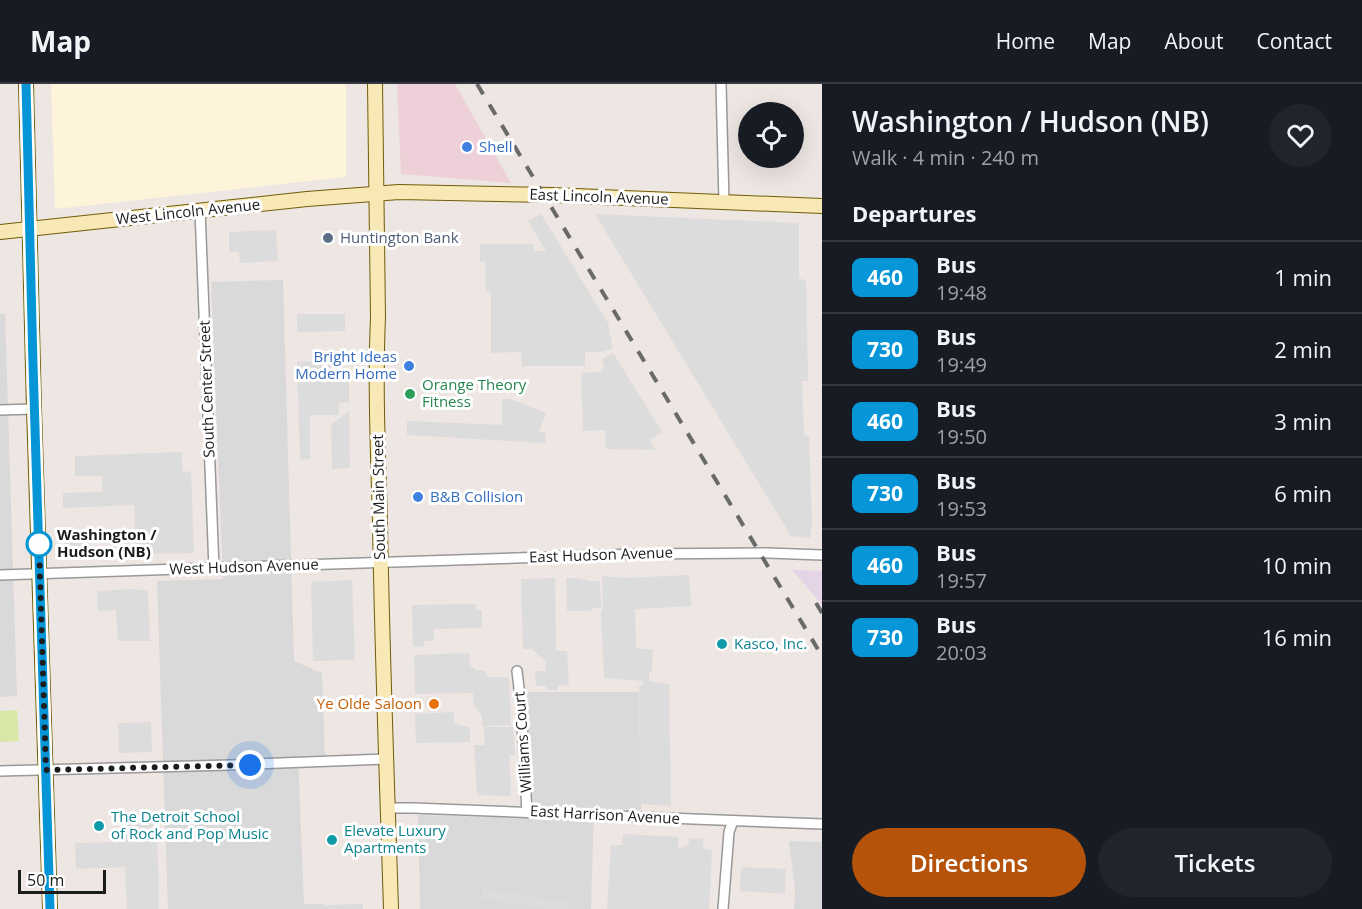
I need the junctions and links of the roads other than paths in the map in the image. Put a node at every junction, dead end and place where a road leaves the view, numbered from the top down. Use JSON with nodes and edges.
{"nodes":[{"id":1,"x":26,"y":84,"type":"edge"},
{"id":2,"x":375,"y":84,"type":"edge"},
{"id":3,"x":721,"y":84,"type":"edge"},
{"id":4,"x":376,"y":193,"type":"junction"},
{"id":5,"x":724,"y":202,"type":"junction"},
{"id":6,"x":822,"y":206,"type":"edge"},
{"id":7,"x":200,"y":210,"type":"junction"},
{"id":8,"x":30,"y":229,"type":"junction"},
{"id":9,"x":0,"y":232,"type":"edge"},
{"id":10,"x":34,"y":409,"type":"junction"},
{"id":11,"x":0,"y":410,"type":"edge"},
{"id":12,"x":822,"y":555,"type":"edge"},
{"id":13,"x":380,"y":562,"type":"junction"},
{"id":14,"x":214,"y":569,"type":"junction"},
{"id":15,"x":40,"y":574,"type":"junction"},
{"id":16,"x":0,"y":575,"type":"edge"},
{"id":17,"x":517,"y":671,"type":"dead end"},
{"id":18,"x":386,"y":759,"type":"junction"},
{"id":19,"x":46,"y":770,"type":"junction"},
{"id":20,"x":0,"y":771,"type":"edge"},
{"id":21,"x":388,"y":808,"type":"junction"},
{"id":22,"x":527,"y":812,"type":"junction"},
{"id":23,"x":733,"y":821,"type":"junction"},
{"id":24,"x":822,"y":824,"type":"edge"},
{"id":25,"x":50,"y":909,"type":"edge"},
{"id":26,"x":391,"y":909,"type":"edge"},
{"id":27,"x":723,"y":909,"type":"edge"}],
"edges":[{"from":1,"to":8,"type":"main road"},
{"from":2,"to":4,"type":"main road","name":"South Main Street"},
{"from":3,"to":5,"type":"street"},
{"from":4,"to":5,"type":"main road","name":"East Lincoln Avenue"},
{"from":4,"to":7,"type":"main road","name":"West Lincoln Avenue"},
{"from":4,"to":13,"type":"main road","name":"South Main Street"},
{"from":5,"to":6,"type":"main road","name":"East Lincoln Avenue"},
{"from":7,"to":8,"type":"main road","name":"West Lincoln Avenue"},
{"from":7,"to":14,"type":"street","name":"South Center Street"},
{"from":8,"to":9,"type":"main road","name":"West Lincoln Avenue"},
{"from":8,"to":10,"type":"main road"},
{"from":10,"to":11,"type":"street"},
{"from":10,"to":15,"type":"main road"},
{"from":12,"to":13,"type":"street","name":"East Hudson Avenue"},
{"from":13,"to":14,"type":"street","name":"West Hudson Avenue"},
{"from":13,"to":18,"type":"main road","name":"South Main Street"},
{"from":14,"to":15,"type":"street","name":"West Hudson Avenue"},
{"from":15,"to":16,"type":"street","name":"West Hudson Avenue"},
{"from":15,"to":19,"type":"main road"},
{"from":17,"to":22,"type":"street","name":"Williams Court"},
{"from":18,"to":19,"type":"street"},
{"from":18,"to":21,"type":"main road","name":"South Main Street"},
{"from":19,"to":20,"type":"street"},
{"from":19,"to":25,"type":"main road"},
{"from":21,"to":22,"type":"street","name":"East Harrison Avenue"},
{"from":21,"to":26,"type":"main road","name":"South Main Street"},
{"from":22,"to":23,"type":"street","name":"East Harrison Avenue"},
{"from":23,"to":24,"type":"street","name":"East Harrison Avenue"},
{"from":23,"to":27,"type":"street"}]}
